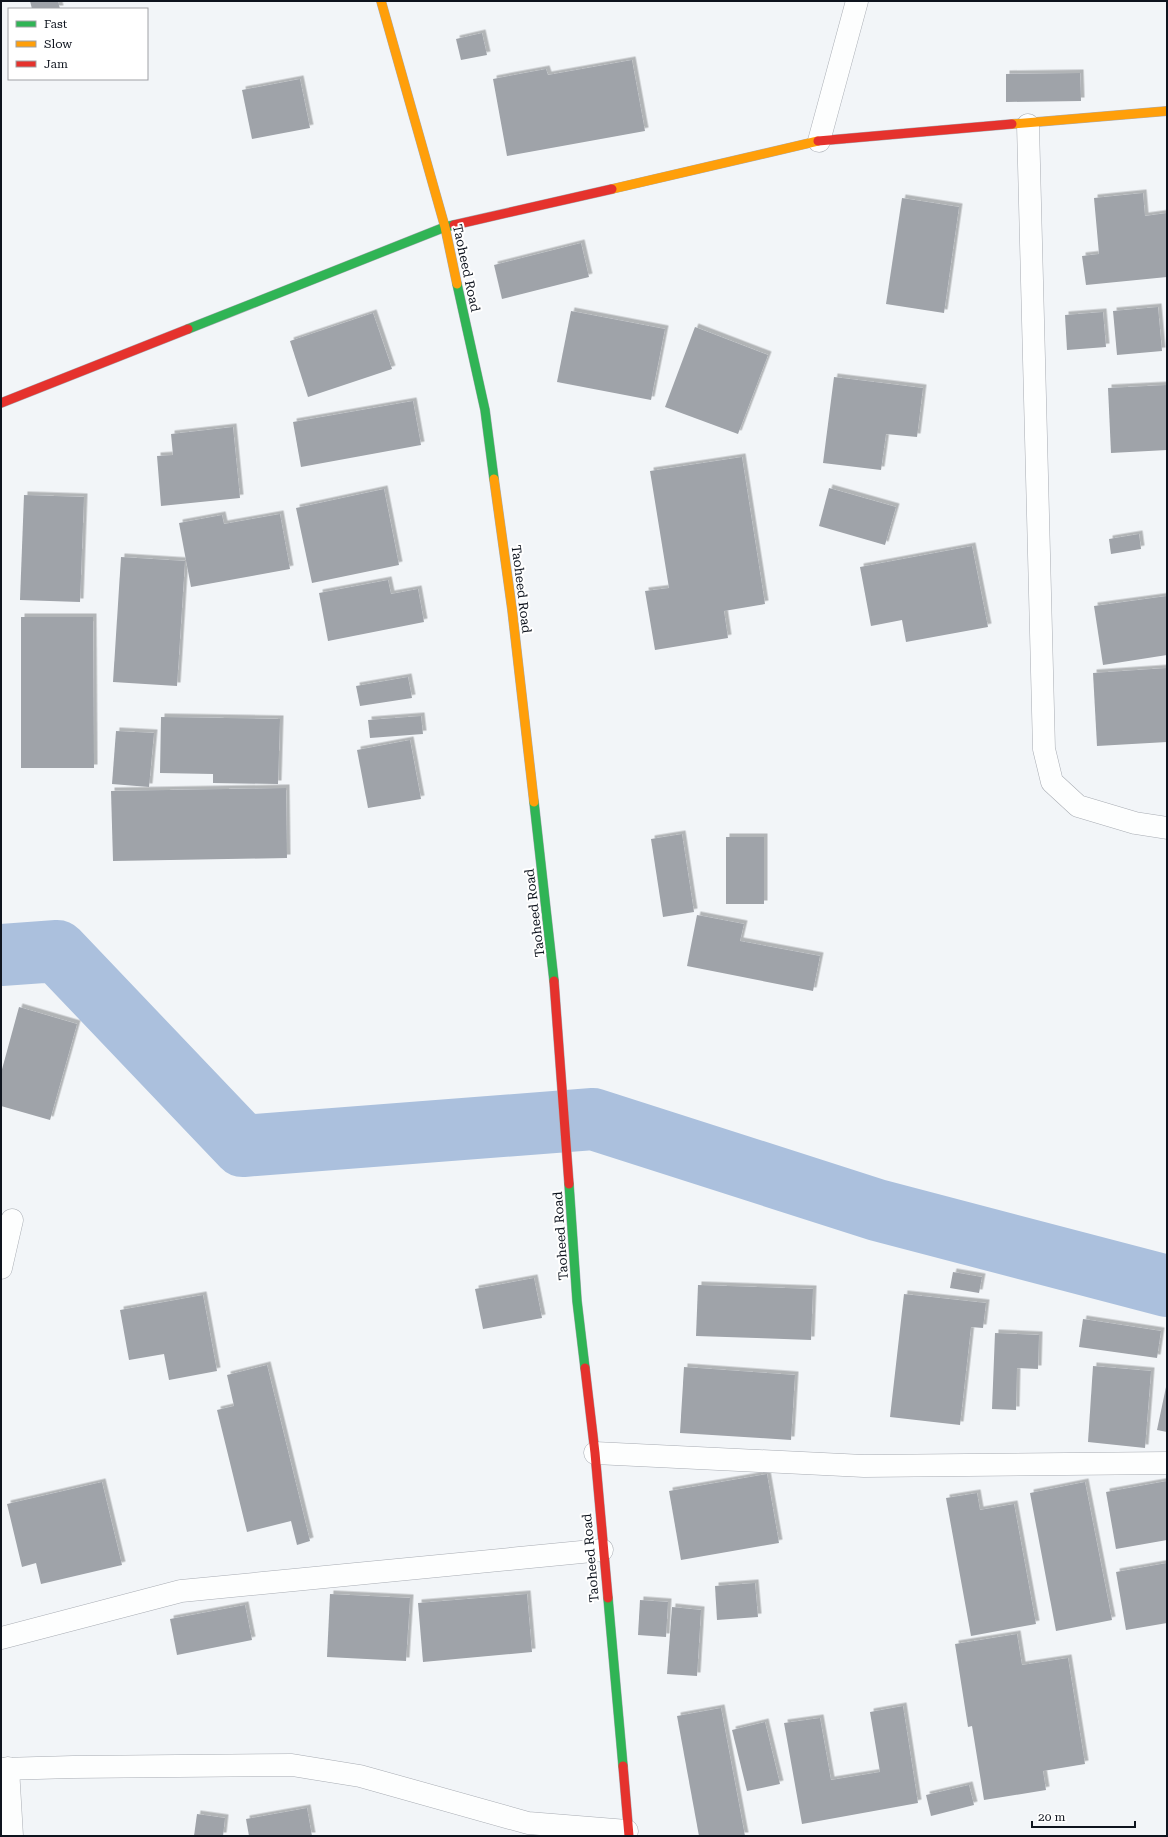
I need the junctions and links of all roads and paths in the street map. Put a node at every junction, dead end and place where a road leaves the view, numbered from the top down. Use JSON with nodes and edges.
{"nodes":[{"id":1,"x":381,"y":1,"type":"edge"},
{"id":2,"x":857,"y":1,"type":"edge"},
{"id":3,"x":1167,"y":112,"type":"edge"},
{"id":4,"x":1028,"y":124,"type":"junction"},
{"id":5,"x":819,"y":141,"type":"junction"},
{"id":6,"x":445,"y":226,"type":"junction"},
{"id":7,"x":1,"y":403,"type":"edge"},
{"id":8,"x":1167,"y":828,"type":"edge"},
{"id":9,"x":12,"y":1220,"type":"dead end"},
{"id":10,"x":1,"y":1268,"type":"edge"},
{"id":11,"x":595,"y":1453,"type":"junction"},
{"id":12,"x":1167,"y":1463,"type":"edge"},
{"id":13,"x":602,"y":1550,"type":"junction"},
{"id":14,"x":1,"y":1638,"type":"edge"},
{"id":15,"x":4,"y":1769,"type":"edge"},
{"id":16,"x":628,"y":1833,"type":"edge"},
{"id":17,"x":12,"y":1836,"type":"edge"}],
"edges":[{"from":1,"to":6,"type":"main road","name":"Taoheed Road"},
{"from":2,"to":5,"type":"street"},
{"from":3,"to":4,"type":"main road"},
{"from":4,"to":5,"type":"main road"},
{"from":4,"to":8,"type":"street"},
{"from":5,"to":6,"type":"main road"},
{"from":6,"to":7,"type":"main road"},
{"from":6,"to":11,"type":"main road","name":"Taoheed Road"},
{"from":9,"to":10,"type":"street"},
{"from":11,"to":12,"type":"street"},
{"from":11,"to":13,"type":"main road","name":"Taoheed Road"},
{"from":13,"to":14,"type":"street"},
{"from":13,"to":16,"type":"main road","name":"Taoheed Road"},
{"from":15,"to":16,"type":"street"},
{"from":15,"to":17,"type":"street"}]}
